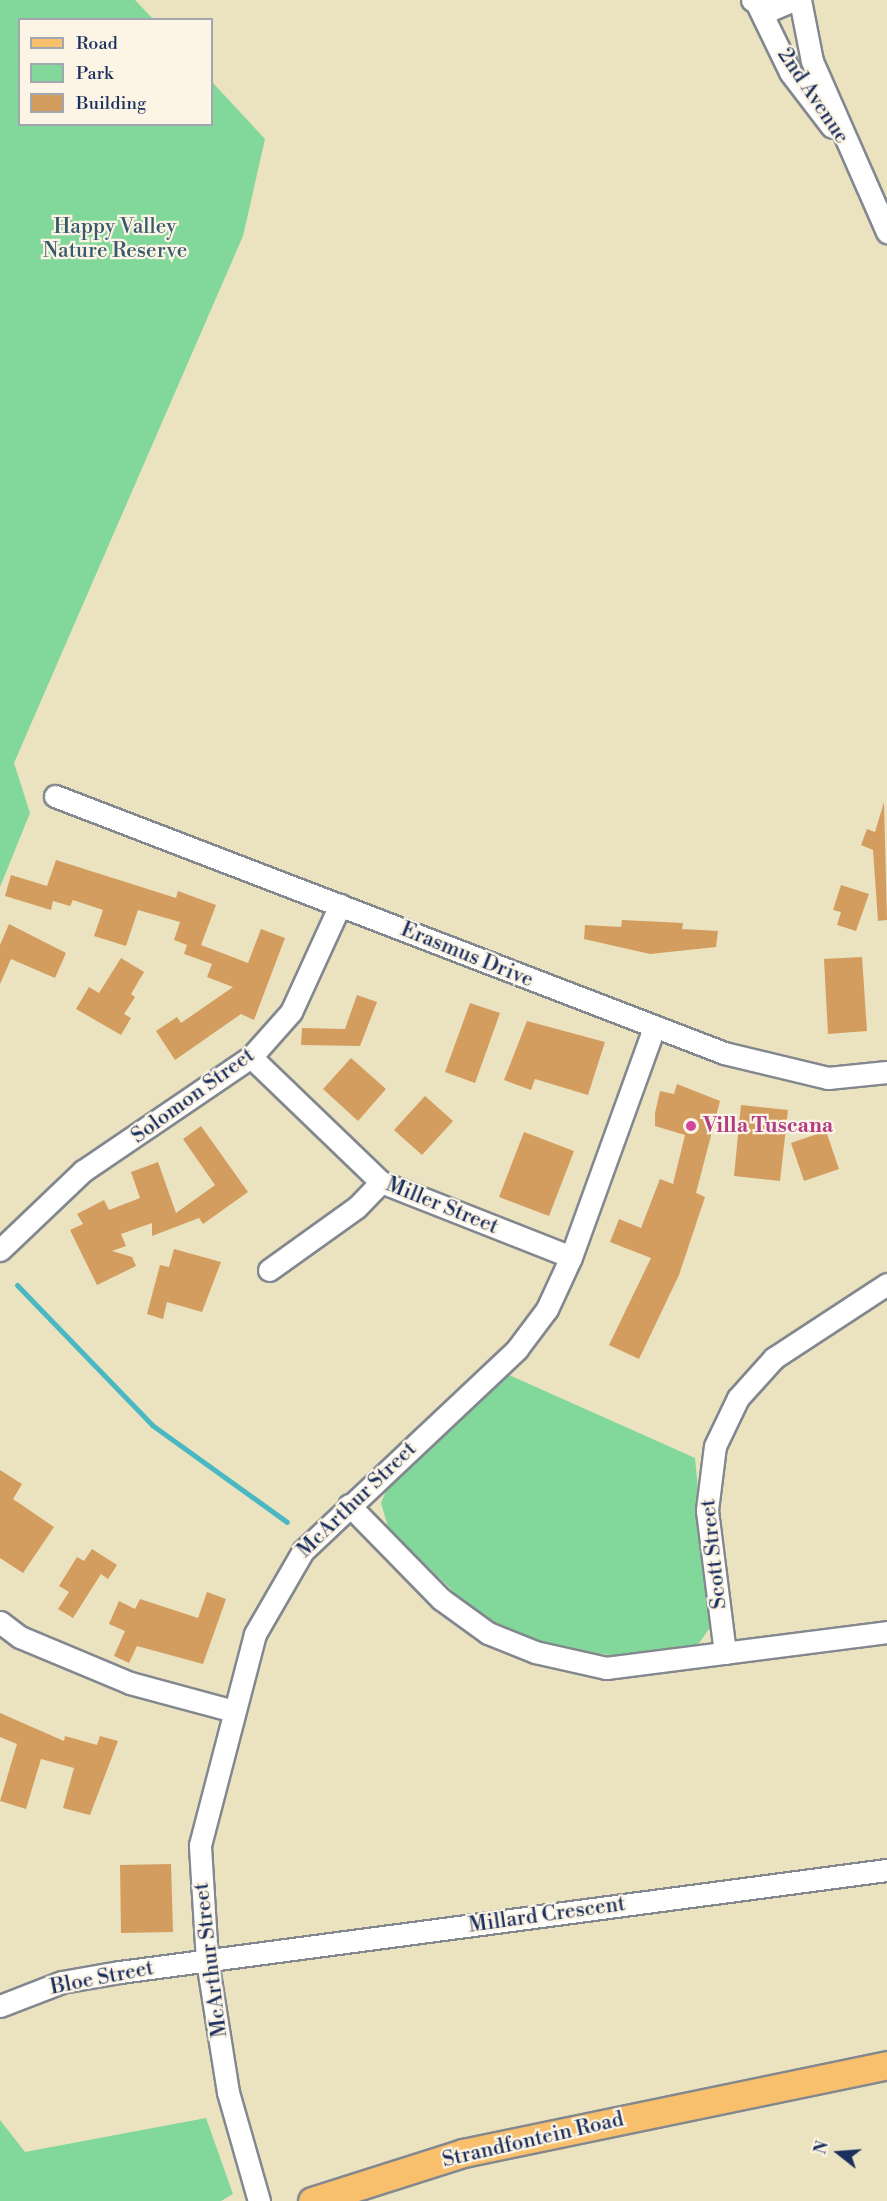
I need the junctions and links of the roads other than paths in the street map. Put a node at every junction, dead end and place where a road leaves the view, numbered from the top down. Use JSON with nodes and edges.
{"nodes":[{"id":1,"x":794,"y":0,"type":"edge"},
{"id":2,"x":800,"y":0,"type":"edge"},
{"id":3,"x":755,"y":3,"type":"edge"},
{"id":4,"x":852,"y":154,"type":"junction"},
{"id":5,"x":887,"y":232,"type":"edge"},
{"id":6,"x":55,"y":796,"type":"dead end"},
{"id":7,"x":340,"y":904,"type":"junction"},
{"id":8,"x":654,"y":1028,"type":"junction"},
{"id":9,"x":251,"y":1057,"type":"junction"},
{"id":10,"x":887,"y":1072,"type":"edge"},
{"id":11,"x":381,"y":1182,"type":"junction"},
{"id":12,"x":0,"y":1250,"type":"edge"},
{"id":13,"x":571,"y":1257,"type":"junction"},
{"id":14,"x":269,"y":1270,"type":"dead end"},
{"id":15,"x":887,"y":1284,"type":"edge"},
{"id":16,"x":349,"y":1505,"type":"junction"},
{"id":17,"x":0,"y":1622,"type":"edge"},
{"id":18,"x":887,"y":1632,"type":"edge"},
{"id":19,"x":725,"y":1653,"type":"junction"},
{"id":20,"x":234,"y":1711,"type":"junction"},
{"id":21,"x":887,"y":1870,"type":"edge"},
{"id":22,"x":207,"y":1961,"type":"junction"},
{"id":23,"x":0,"y":2006,"type":"edge"},
{"id":24,"x":887,"y":2065,"type":"edge"},
{"id":25,"x":887,"y":2081,"type":"edge"},
{"id":26,"x":758,"y":2091,"type":"junction"},
{"id":27,"x":259,"y":2201,"type":"edge"},
{"id":28,"x":312,"y":2201,"type":"edge"}],
"edges":[{"from":1,"to":3,"type":"street","name":"2nd Avenue"},
{"from":2,"to":4,"type":"street","name":"2nd Avenue"},
{"from":3,"to":4,"type":"street","name":"2nd Avenue"},
{"from":4,"to":5,"type":"street","name":"2nd Avenue"},
{"from":6,"to":7,"type":"street","name":"Erasmus Drive"},
{"from":7,"to":8,"type":"street","name":"Erasmus Drive"},
{"from":7,"to":9,"type":"street","name":"Solomon Street"},
{"from":8,"to":10,"type":"street","name":"Erasmus Drive"},
{"from":8,"to":13,"type":"street","name":"McArthur Street"},
{"from":9,"to":11,"type":"street","name":"Miller Street"},
{"from":9,"to":12,"type":"street","name":"Solomon Street"},
{"from":11,"to":13,"type":"street","name":"Miller Street"},
{"from":11,"to":14,"type":"street"},
{"from":13,"to":16,"type":"street","name":"McArthur Street"},
{"from":15,"to":19,"type":"street","name":"Scott Street"},
{"from":16,"to":19,"type":"street"},
{"from":16,"to":20,"type":"street","name":"McArthur Street"},
{"from":17,"to":20,"type":"street"},
{"from":18,"to":19,"type":"street"},
{"from":20,"to":22,"type":"street","name":"McArthur Street"},
{"from":21,"to":22,"type":"street","name":"Millard Crescent"},
{"from":22,"to":23,"type":"street","name":"Bloe Street"},
{"from":22,"to":27,"type":"street","name":"McArthur Street"},
{"from":24,"to":26,"type":"main road","name":"Strandfontein Road"},
{"from":25,"to":26,"type":"main road","name":"Strandfontein Road"},
{"from":26,"to":28,"type":"main road","name":"Strandfontein Road"}]}
